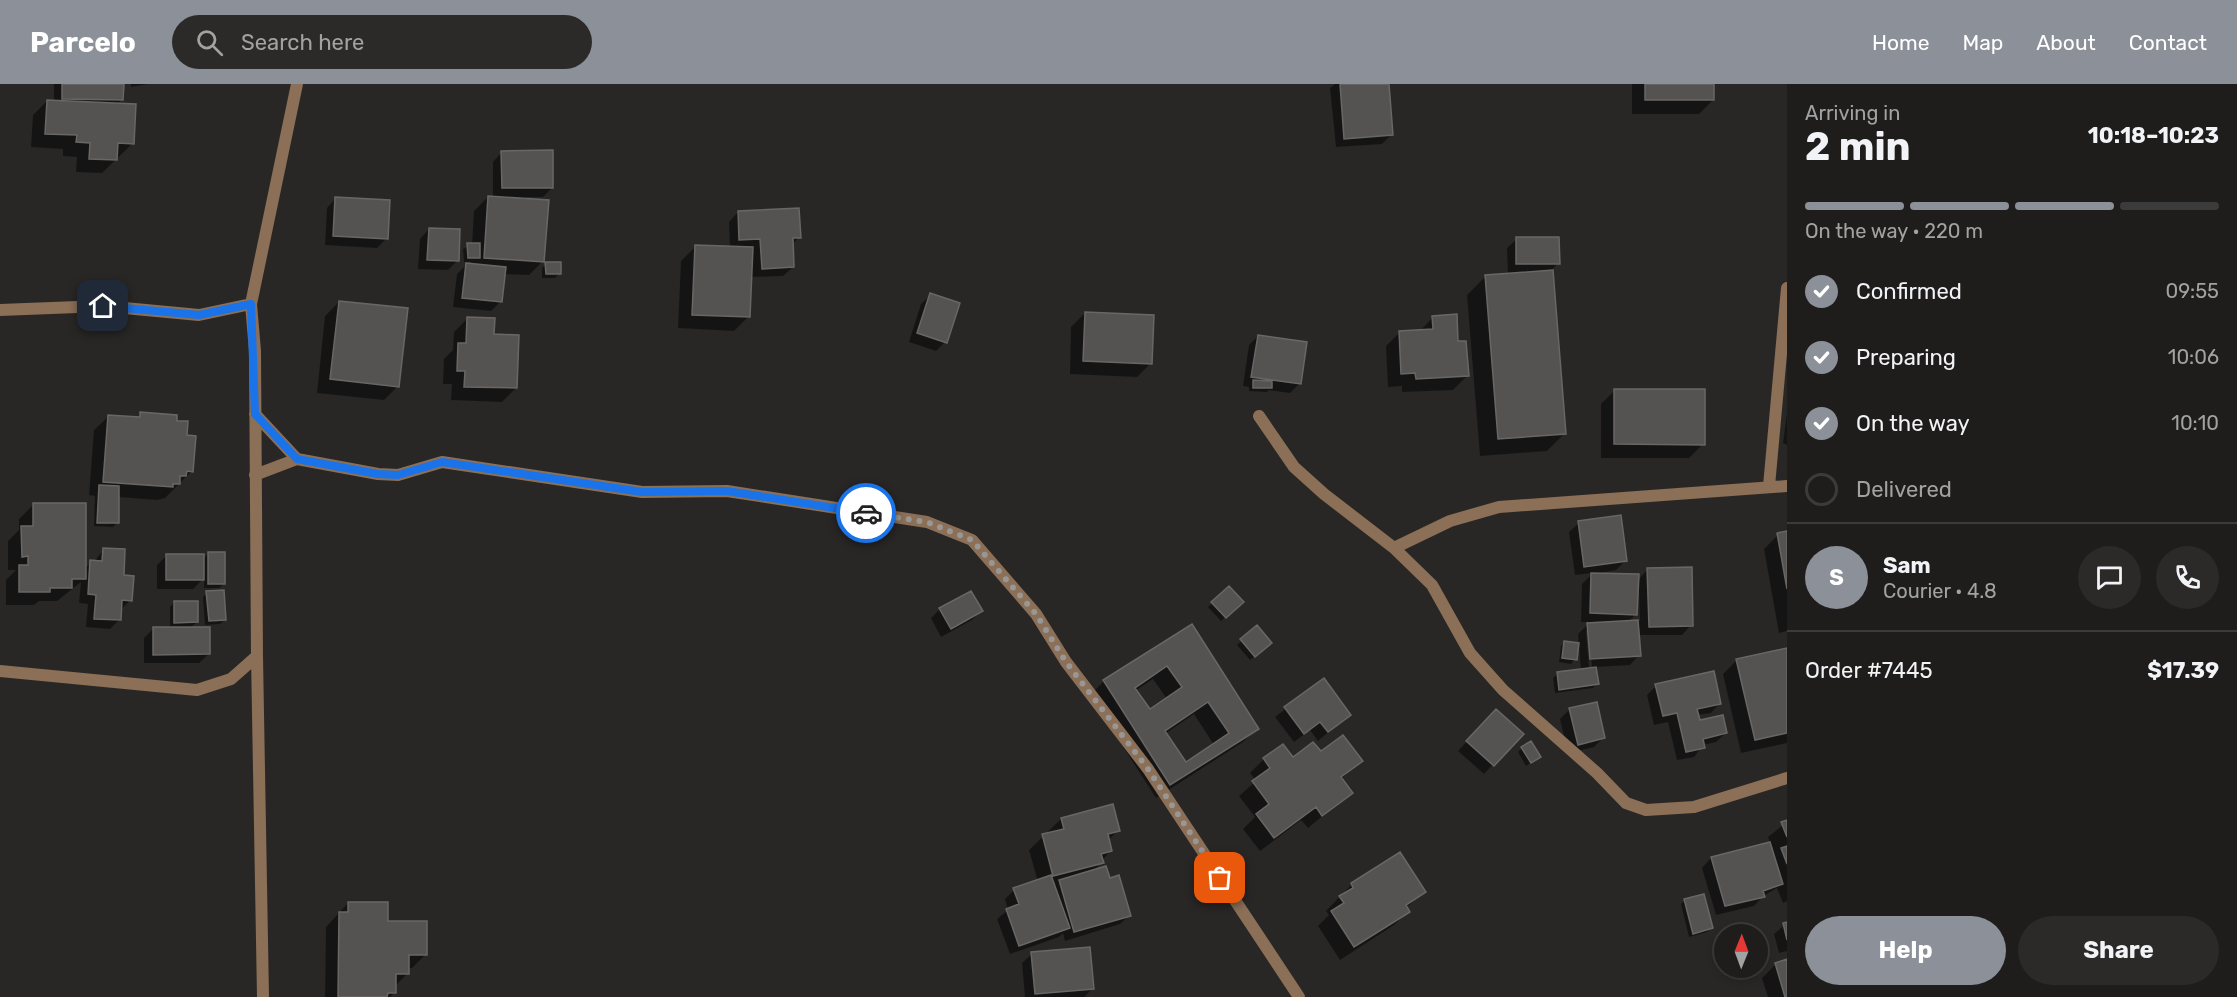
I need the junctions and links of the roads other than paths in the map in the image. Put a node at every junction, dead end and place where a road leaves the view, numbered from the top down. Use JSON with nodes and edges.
{"nodes":[{"id":1,"x":297,"y":84,"type":"edge"},
{"id":2,"x":1787,"y":288,"type":"edge"},
{"id":3,"x":251,"y":304,"type":"junction"},
{"id":4,"x":0,"y":310,"type":"edge"},
{"id":5,"x":255,"y":414,"type":"junction"},
{"id":6,"x":1259,"y":416,"type":"dead end"},
{"id":7,"x":297,"y":459,"type":"junction"},
{"id":8,"x":255,"y":475,"type":"junction"},
{"id":9,"x":1769,"y":486,"type":"junction"},
{"id":10,"x":1787,"y":486,"type":"edge"},
{"id":11,"x":1394,"y":548,"type":"junction"},
{"id":12,"x":256,"y":656,"type":"junction"},
{"id":13,"x":0,"y":671,"type":"edge"},
{"id":14,"x":1787,"y":778,"type":"edge"},
{"id":15,"x":263,"y":997,"type":"edge"},
{"id":16,"x":1299,"y":997,"type":"edge"}],
"edges":[{"from":1,"to":3,"type":"street"},
{"from":2,"to":9,"type":"street"},
{"from":3,"to":4,"type":"street"},
{"from":3,"to":5,"type":"street"},
{"from":5,"to":7,"type":"street"},
{"from":5,"to":8,"type":"street"},
{"from":6,"to":11,"type":"street"},
{"from":7,"to":8,"type":"street"},
{"from":7,"to":16,"type":"street"},
{"from":8,"to":12,"type":"street"},
{"from":9,"to":10,"type":"street"},
{"from":9,"to":11,"type":"street"},
{"from":11,"to":14,"type":"street"},
{"from":12,"to":13,"type":"street"},
{"from":12,"to":15,"type":"street"}]}
